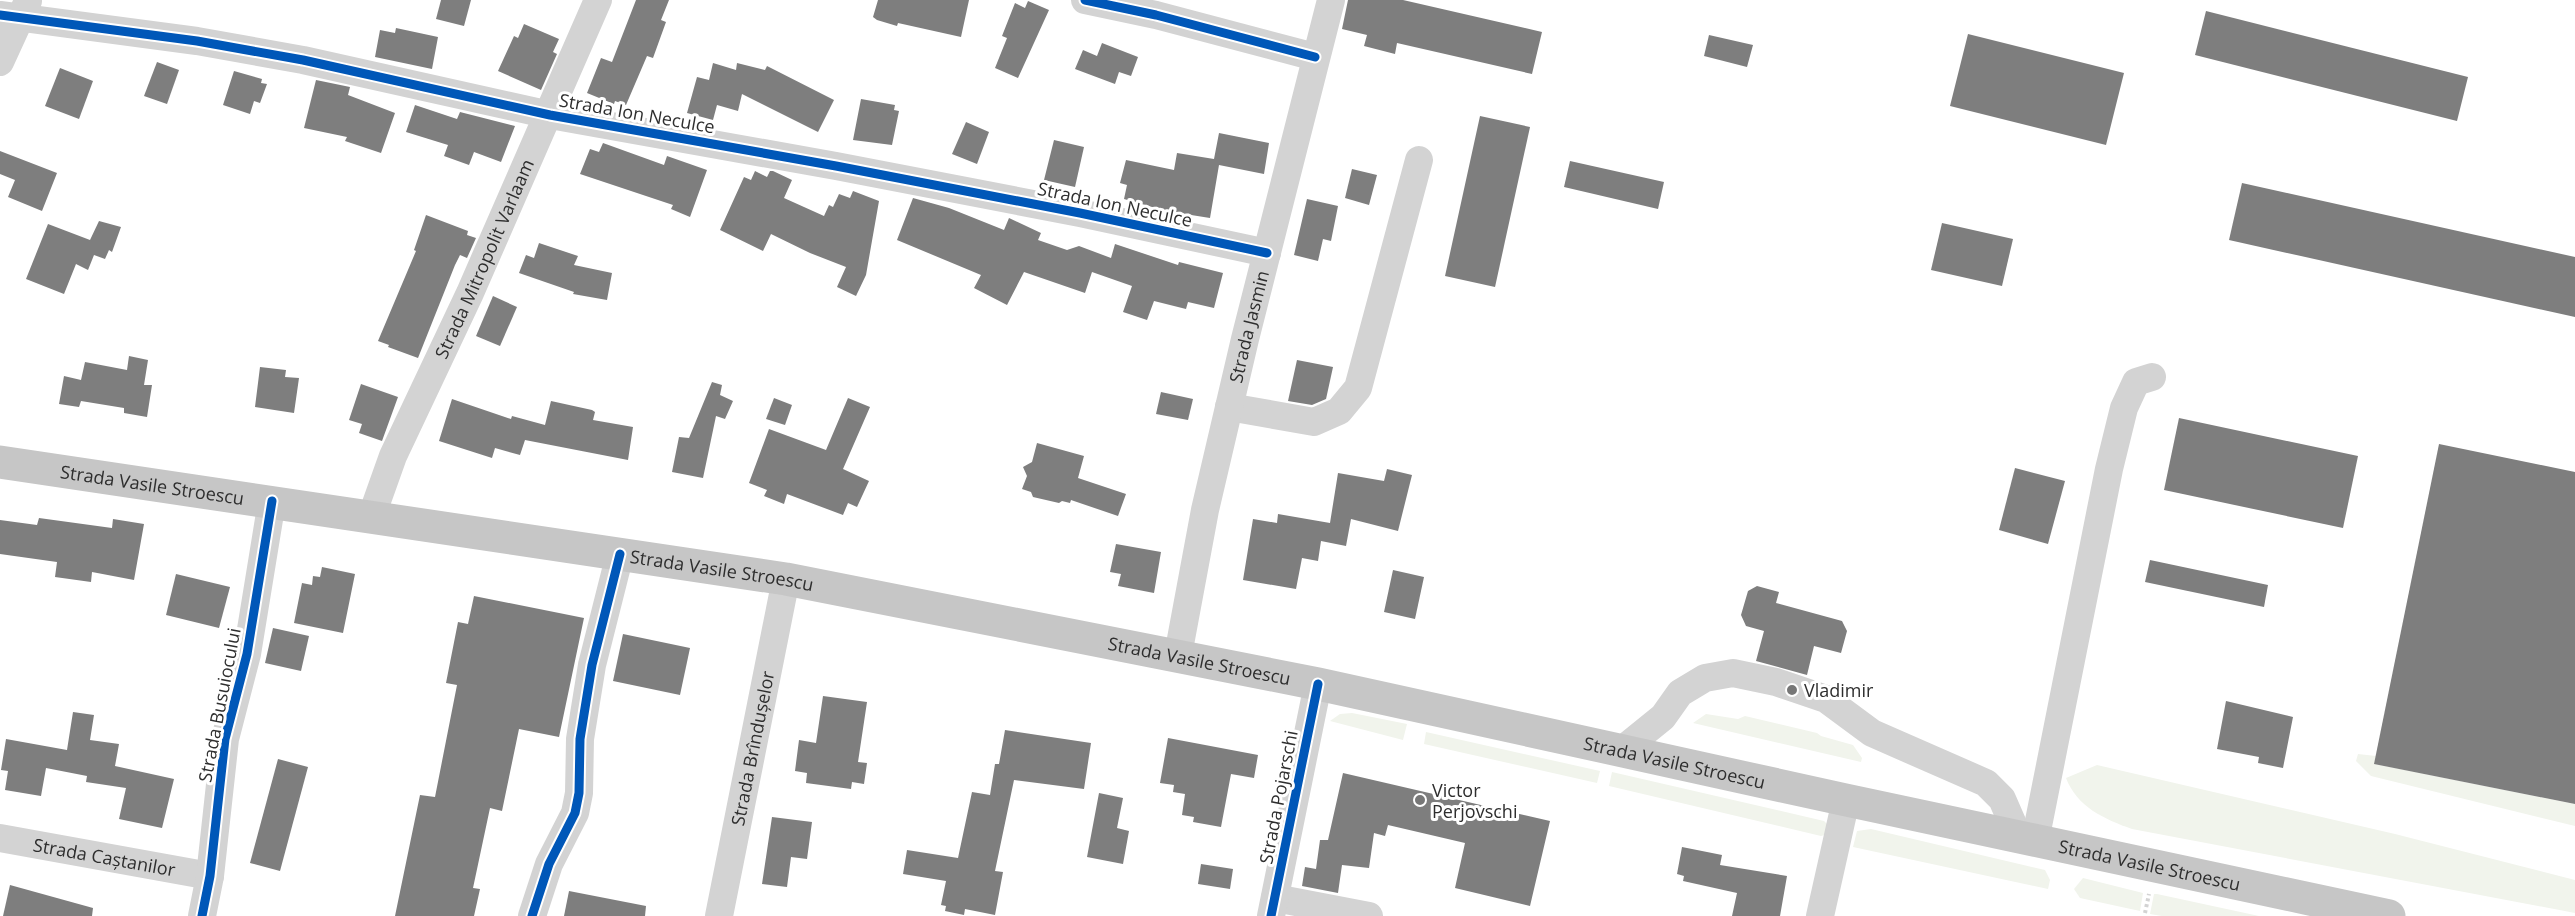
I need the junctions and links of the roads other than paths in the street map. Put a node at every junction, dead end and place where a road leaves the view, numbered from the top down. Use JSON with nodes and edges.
{"nodes":[{"id":1,"x":598,"y":0,"type":"edge"},
{"id":2,"x":1084,"y":0,"type":"edge"},
{"id":3,"x":1331,"y":0,"type":"edge"},
{"id":4,"x":16,"y":10,"type":"edge"},
{"id":5,"x":1315,"y":57,"type":"junction"},
{"id":6,"x":0,"y":62,"type":"edge"},
{"id":7,"x":550,"y":114,"type":"junction"},
{"id":8,"x":1419,"y":160,"type":"dead end"},
{"id":9,"x":1267,"y":253,"type":"junction"},
{"id":10,"x":2152,"y":377,"type":"dead end"},
{"id":11,"x":1229,"y":407,"type":"junction"},
{"id":12,"x":0,"y":462,"type":"edge"},
{"id":13,"x":272,"y":501,"type":"junction"},
{"id":14,"x":372,"y":515,"type":"junction"},
{"id":15,"x":620,"y":554,"type":"junction"},
{"id":16,"x":786,"y":579,"type":"junction"},
{"id":17,"x":1178,"y":655,"type":"junction"},
{"id":18,"x":1318,"y":684,"type":"junction"},
{"id":19,"x":1621,"y":751,"type":"junction"},
{"id":20,"x":1846,"y":800,"type":"junction"},
{"id":21,"x":0,"y":838,"type":"edge"},
{"id":22,"x":2027,"y":839,"type":"junction"},
{"id":23,"x":210,"y":876,"type":"junction"},
{"id":24,"x":1273,"y":907,"type":"edge"},
{"id":25,"x":202,"y":916,"type":"edge"},
{"id":26,"x":531,"y":916,"type":"edge"},
{"id":27,"x":719,"y":916,"type":"edge"},
{"id":28,"x":1369,"y":916,"type":"edge"},
{"id":29,"x":1820,"y":916,"type":"edge"},
{"id":30,"x":2389,"y":916,"type":"edge"}],
"edges":[{"from":1,"to":7,"type":"street","name":"Strada Mitropolit Varlaam"},
{"from":2,"to":5,"type":"street"},
{"from":3,"to":5,"type":"street","name":"Strada Jasmin"},
{"from":4,"to":6,"type":"street"},
{"from":4,"to":7,"type":"street","name":"Strada Ion Neculce"},
{"from":5,"to":9,"type":"street","name":"Strada Jasmin"},
{"from":7,"to":9,"type":"street","name":"Strada Ion Neculce"},
{"from":7,"to":14,"type":"street","name":"Strada Mitropolit Varlaam"},
{"from":8,"to":11,"type":"street"},
{"from":9,"to":11,"type":"street","name":"Strada Jasmin"},
{"from":10,"to":22,"type":"street"},
{"from":11,"to":17,"type":"street","name":"Strada Jasmin"},
{"from":12,"to":13,"type":"main road","name":"Strada Vasile Stroescu"},
{"from":13,"to":14,"type":"main road","name":"Strada Vasile Stroescu"},
{"from":13,"to":23,"type":"street","name":"Strada Busuiocului"},
{"from":14,"to":15,"type":"main road","name":"Strada Vasile Stroescu"},
{"from":15,"to":16,"type":"main road","name":"Strada Vasile Stroescu"},
{"from":15,"to":26,"type":"street"},
{"from":16,"to":17,"type":"main road","name":"Strada Vasile Stroescu"},
{"from":16,"to":27,"type":"street","name":"Strada Brîndușelor"},
{"from":17,"to":18,"type":"main road","name":"Strada Vasile Stroescu"},
{"from":18,"to":19,"type":"main road","name":"Strada Vasile Stroescu"},
{"from":18,"to":24,"type":"street","name":"Strada Pojarschi"},
{"from":19,"to":20,"type":"main road","name":"Strada Vasile Stroescu"},
{"from":19,"to":22,"type":"street"},
{"from":20,"to":22,"type":"main road","name":"Strada Vasile Stroescu"},
{"from":20,"to":29,"type":"street"},
{"from":21,"to":23,"type":"street","name":"Strada Caștanilor"},
{"from":22,"to":30,"type":"main road","name":"Strada Vasile Stroescu"},
{"from":23,"to":25,"type":"street","name":"Strada Busuiocului"},
{"from":24,"to":28,"type":"street"}]}
